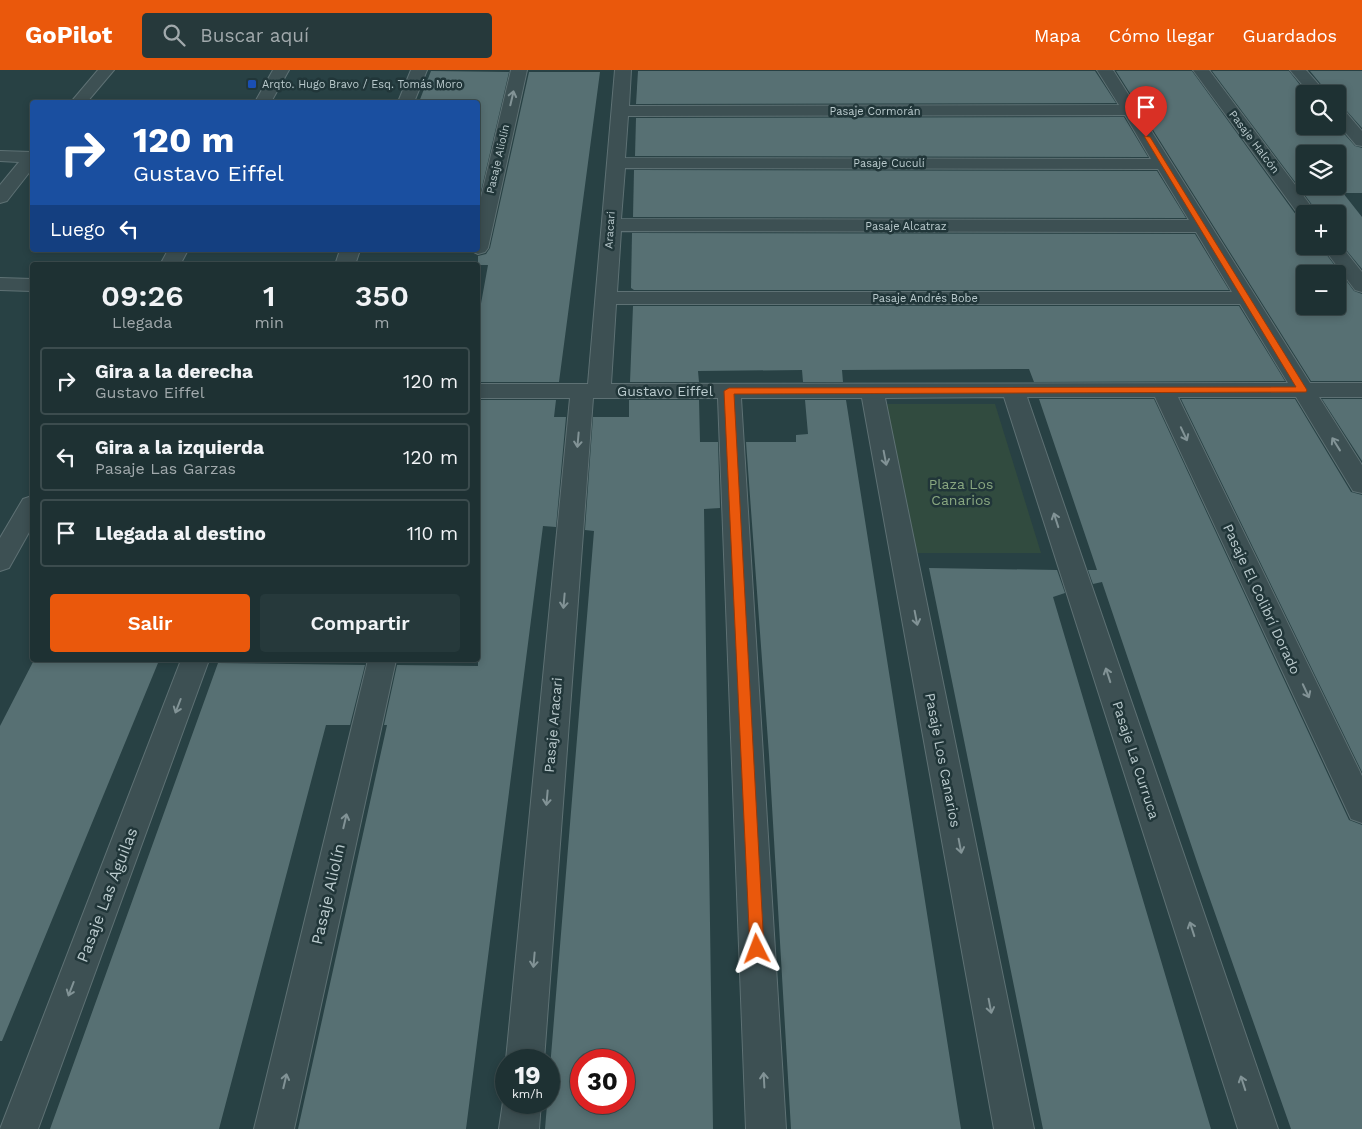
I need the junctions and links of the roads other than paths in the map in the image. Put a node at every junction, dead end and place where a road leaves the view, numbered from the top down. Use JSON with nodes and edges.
{"nodes":[{"id":1,"x":106,"y":70,"type":"edge"},
{"id":2,"x":281,"y":70,"type":"edge"},
{"id":3,"x":419,"y":70,"type":"edge"},
{"id":4,"x":519,"y":70,"type":"edge"},
{"id":5,"x":623,"y":70,"type":"edge"},
{"id":6,"x":1105,"y":70,"type":"edge"},
{"id":7,"x":1201,"y":70,"type":"edge"},
{"id":8,"x":1298,"y":70,"type":"edge"},
{"id":9,"x":1311,"y":85,"type":"edge"},
{"id":10,"x":81,"y":100,"type":"edge"},
{"id":11,"x":264,"y":100,"type":"edge"},
{"id":12,"x":407,"y":100,"type":"edge"},
{"id":13,"x":1129,"y":110,"type":"junction"},
{"id":14,"x":620,"y":111,"type":"junction"},
{"id":15,"x":1346,"y":123,"type":"edge"},
{"id":16,"x":1362,"y":141,"type":"edge"},
{"id":17,"x":0,"y":156,"type":"edge"},
{"id":18,"x":30,"y":157,"type":"edge"},
{"id":19,"x":30,"y":160,"type":"edge"},
{"id":20,"x":616,"y":163,"type":"junction"},
{"id":21,"x":1162,"y":164,"type":"junction"},
{"id":22,"x":0,"y":197,"type":"edge"},
{"id":23,"x":1301,"y":205,"type":"edge"},
{"id":24,"x":611,"y":226,"type":"junction"},
{"id":25,"x":1201,"y":226,"type":"junction"},
{"id":26,"x":480,"y":236,"type":"edge"},
{"id":27,"x":1339,"y":255,"type":"edge"},
{"id":28,"x":0,"y":284,"type":"edge"},
{"id":29,"x":30,"y":285,"type":"edge"},
{"id":30,"x":1362,"y":286,"type":"edge"},
{"id":31,"x":605,"y":298,"type":"junction"},
{"id":32,"x":1245,"y":298,"type":"junction"},
{"id":33,"x":872,"y":390,"type":"junction"},
{"id":34,"x":1013,"y":390,"type":"junction"},
{"id":35,"x":1163,"y":390,"type":"junction"},
{"id":36,"x":1303,"y":390,"type":"junction"},
{"id":37,"x":1362,"y":390,"type":"edge"},
{"id":38,"x":480,"y":391,"type":"edge"},
{"id":39,"x":590,"y":391,"type":"junction"},
{"id":40,"x":729,"y":391,"type":"junction"},
{"id":41,"x":1362,"y":486,"type":"edge"},
{"id":42,"x":30,"y":508,"type":"edge"},
{"id":43,"x":0,"y":561,"type":"edge"},
{"id":44,"x":194,"y":662,"type":"edge"},
{"id":45,"x":382,"y":662,"type":"edge"},
{"id":46,"x":1362,"y":809,"type":"edge"},
{"id":47,"x":526,"y":1049,"type":"edge"},
{"id":48,"x":521,"y":1114,"type":"edge"},
{"id":49,"x":18,"y":1129,"type":"edge"},
{"id":50,"x":274,"y":1129,"type":"edge"},
{"id":51,"x":519,"y":1129,"type":"edge"},
{"id":52,"x":766,"y":1129,"type":"edge"},
{"id":53,"x":1014,"y":1129,"type":"edge"},
{"id":54,"x":1258,"y":1129,"type":"edge"}],
"edges":[{"from":1,"to":10,"type":"street"},
{"from":2,"to":11,"type":"street"},
{"from":3,"to":12,"type":"street"},
{"from":26,"to":4,"type":"street","name":"Pasaje Aliolín","one_way":true},
{"from":5,"to":14,"type":"street","name":"Aracari"},
{"from":6,"to":13,"type":"street"},
{"from":7,"to":23,"type":"street","name":"Pasaje Halcón"},
{"from":8,"to":9,"type":"street"},
{"from":13,"to":14,"type":"street","name":"Pasaje Cormorán"},
{"from":13,"to":21,"type":"street"},
{"from":14,"to":20,"type":"street","name":"Aracari"},
{"from":15,"to":16,"type":"street"},
{"from":17,"to":18,"type":"street"},
{"from":19,"to":22,"type":"street"},
{"from":20,"to":21,"type":"street","name":"Pasaje Cuculí"},
{"from":20,"to":24,"type":"street","name":"Aracari"},
{"from":21,"to":25,"type":"street"},
{"from":24,"to":25,"type":"street","name":"Pasaje Alcatraz"},
{"from":24,"to":31,"type":"street","name":"Aracari"},
{"from":25,"to":32,"type":"street"},
{"from":27,"to":30,"type":"street"},
{"from":28,"to":29,"type":"street"},
{"from":31,"to":32,"type":"street","name":"Pasaje Andrés Bobe"},
{"from":31,"to":39,"type":"street","name":"Aracari"},
{"from":32,"to":36,"type":"street"},
{"from":33,"to":34,"type":"street","name":"Gustavo Eiffel"},
{"from":33,"to":40,"type":"street","name":"Gustavo Eiffel"},
{"from":33,"to":53,"type":"street","name":"Pasaje Los Canarios","one_way":true},
{"from":34,"to":35,"type":"street","name":"Gustavo Eiffel"},
{"from":54,"to":34,"type":"street","name":"Pasaje La Curruca","one_way":true},
{"from":35,"to":36,"type":"street","name":"Gustavo Eiffel"},
{"from":35,"to":46,"type":"street","name":"Pasaje El Colibrí Dorado","one_way":true},
{"from":36,"to":37,"type":"street","name":"Gustavo Eiffel"},
{"from":41,"to":36,"type":"street","one_way":true},
{"from":38,"to":39,"type":"street","name":"Gustavo Eiffel"},
{"from":39,"to":40,"type":"street","name":"Gustavo Eiffel"},
{"from":39,"to":47,"type":"street","name":"Pasaje Aracari","one_way":true},
{"from":52,"to":40,"type":"street","one_way":true},
{"from":42,"to":43,"type":"street"},
{"from":44,"to":49,"type":"street","name":"Pasaje Las Águilas","one_way":true},
{"from":50,"to":45,"type":"street","name":"Pasaje Aliolín","one_way":true},
{"from":48,"to":51,"type":"street"}]}
